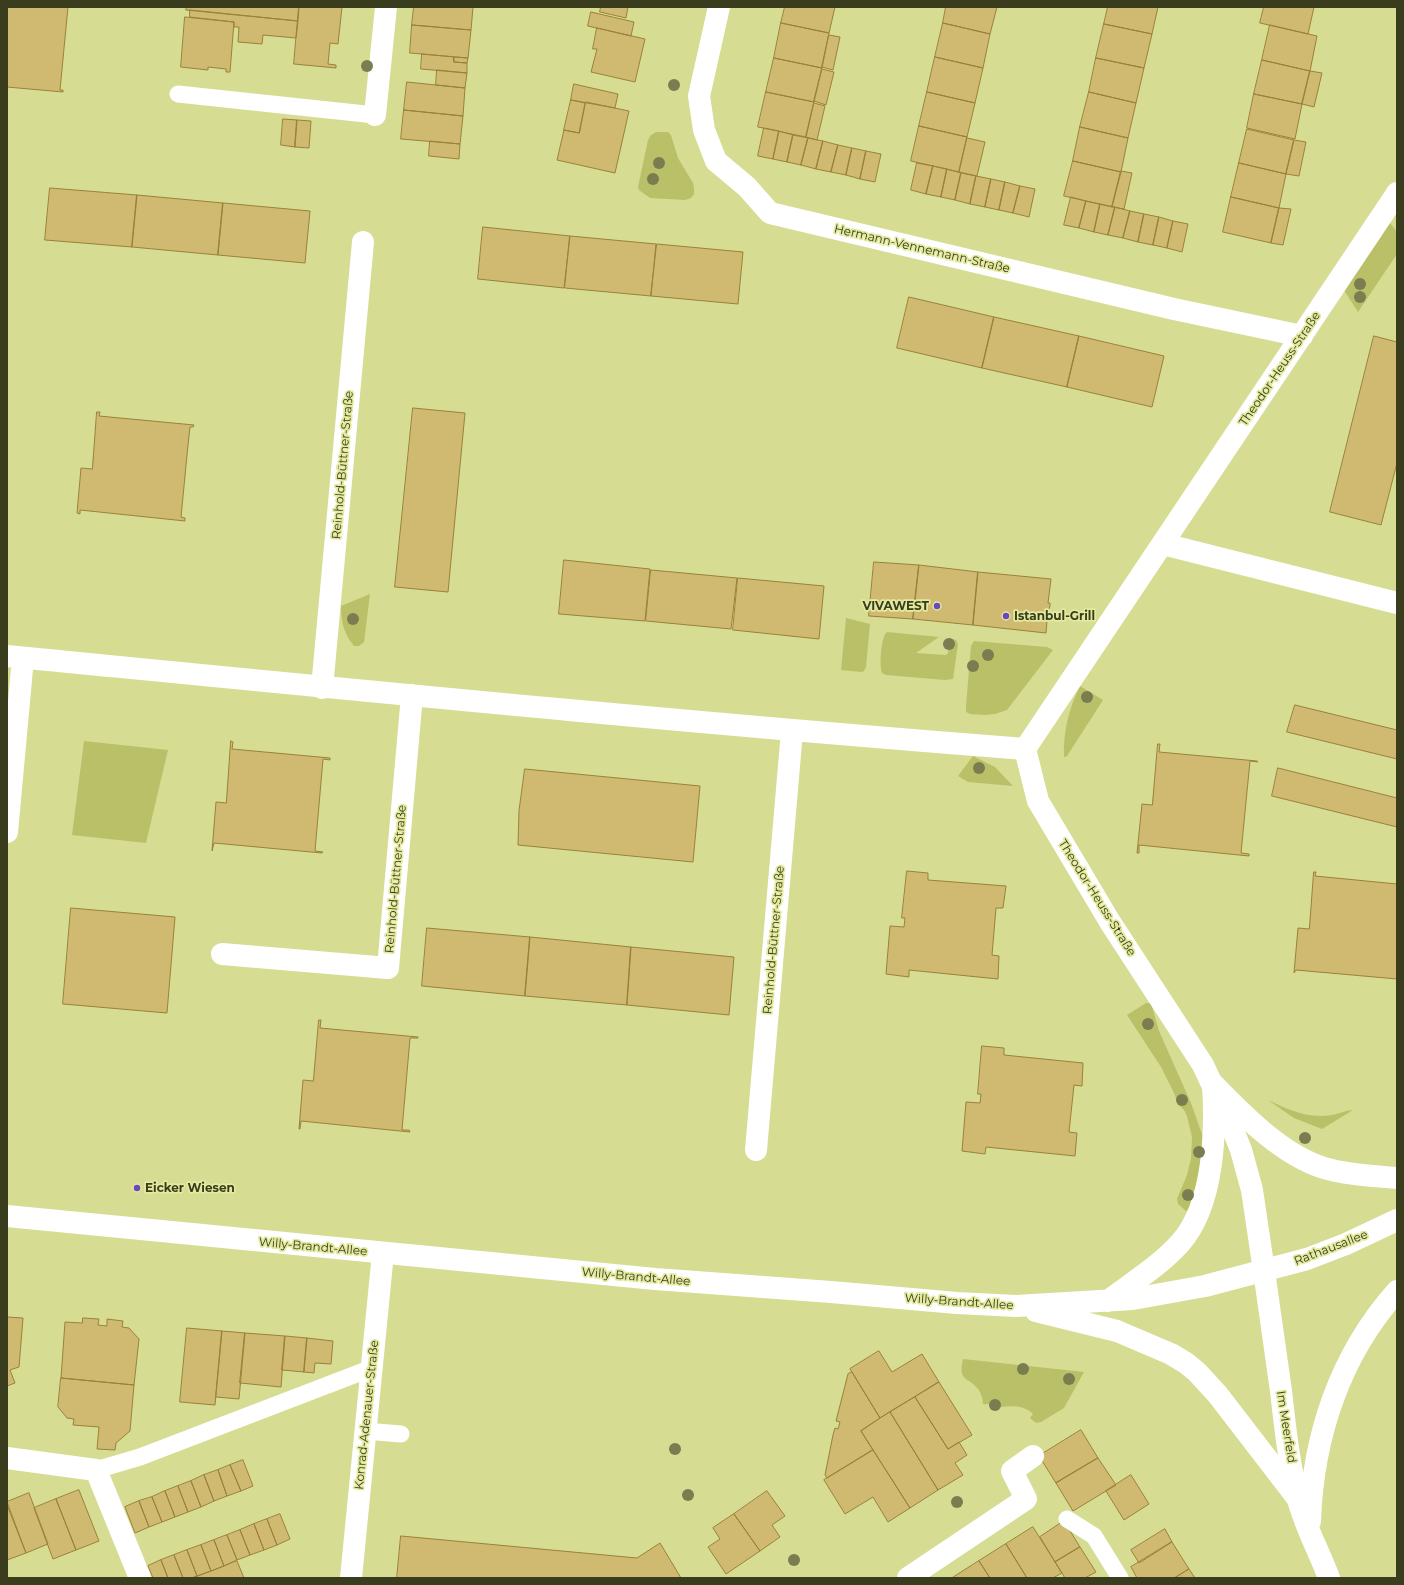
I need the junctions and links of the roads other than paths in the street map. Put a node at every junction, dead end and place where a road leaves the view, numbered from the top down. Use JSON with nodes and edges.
{"nodes":[{"id":1,"x":386,"y":7,"type":"edge"},
{"id":2,"x":720,"y":7,"type":"edge"},
{"id":3,"x":178,"y":94,"type":"dead end"},
{"id":4,"x":375,"y":115,"type":"joint"},
{"id":5,"x":1397,"y":193,"type":"edge"},
{"id":6,"x":363,"y":242,"type":"dead end"},
{"id":7,"x":1302,"y":336,"type":"junction"},
{"id":8,"x":1163,"y":544,"type":"junction"},
{"id":9,"x":1397,"y":602,"type":"edge"},
{"id":10,"x":15,"y":657,"type":"edge"},
{"id":11,"x":322,"y":688,"type":"junction"},
{"id":12,"x":412,"y":695,"type":"junction"},
{"id":13,"x":792,"y":731,"type":"junction"},
{"id":14,"x":1025,"y":749,"type":"junction"},
{"id":15,"x":7,"y":832,"type":"edge"},
{"id":16,"x":222,"y":954,"type":"dead end"},
{"id":17,"x":1213,"y":1084,"type":"junction"},
{"id":18,"x":756,"y":1150,"type":"dead end"},
{"id":19,"x":1397,"y":1178,"type":"edge"},
{"id":20,"x":7,"y":1216,"type":"edge"},
{"id":21,"x":1397,"y":1220,"type":"edge"},
{"id":22,"x":383,"y":1253,"type":"junction"},
{"id":23,"x":1264,"y":1271,"type":"junction"},
{"id":24,"x":1397,"y":1291,"type":"edge"},
{"id":25,"x":1108,"y":1301,"type":"junction"},
{"id":26,"x":1016,"y":1306,"type":"junction"},
{"id":27,"x":372,"y":1368,"type":"junction"},
{"id":28,"x":366,"y":1430,"type":"junction"},
{"id":29,"x":401,"y":1434,"type":"dead end"},
{"id":30,"x":1033,"y":1456,"type":"dead end"},
{"id":31,"x":7,"y":1458,"type":"edge"},
{"id":32,"x":96,"y":1470,"type":"junction"},
{"id":33,"x":1298,"y":1499,"type":"junction"},
{"id":34,"x":1067,"y":1519,"type":"dead end"},
{"id":35,"x":1310,"y":1535,"type":"junction"},
{"id":36,"x":140,"y":1578,"type":"edge"},
{"id":37,"x":351,"y":1578,"type":"edge"},
{"id":38,"x":908,"y":1578,"type":"edge"},
{"id":39,"x":1120,"y":1578,"type":"edge"},
{"id":40,"x":1328,"y":1578,"type":"edge"}],
"edges":[{"from":1,"to":4,"type":"street"},
{"from":2,"to":7,"type":"street","name":"Hermann-Vennemann-Straße"},
{"from":3,"to":4,"type":"lane"},
{"from":5,"to":7,"type":"street","name":"Theodor-Heuss-Straße"},
{"from":6,"to":11,"type":"street","name":"Reinhold-Büttner-Straße"},
{"from":7,"to":8,"type":"street","name":"Theodor-Heuss-Straße"},
{"from":8,"to":9,"type":"street"},
{"from":8,"to":14,"type":"street","name":"Theodor-Heuss-Straße"},
{"from":10,"to":11,"type":"street"},
{"from":10,"to":15,"type":"street"},
{"from":11,"to":12,"type":"street"},
{"from":12,"to":13,"type":"street"},
{"from":12,"to":16,"type":"street","name":"Reinhold-Büttner-Straße"},
{"from":13,"to":14,"type":"street"},
{"from":13,"to":18,"type":"street","name":"Reinhold-Büttner-Straße"},
{"from":14,"to":17,"type":"street","name":"Theodor-Heuss-Straße"},
{"from":17,"to":19,"type":"street"},
{"from":17,"to":23,"type":"street","name":"Theodor-Heuss-Straße"},
{"from":17,"to":25,"type":"street"},
{"from":20,"to":22,"type":"street","name":"Willy-Brandt-Allee"},
{"from":21,"to":23,"type":"street","name":"Rathausallee"},
{"from":22,"to":26,"type":"street","name":"Willy-Brandt-Allee"},
{"from":22,"to":27,"type":"street","name":"Konrad-Adenauer-Straße"},
{"from":23,"to":25,"type":"street","name":"Willy-Brandt-Allee"},
{"from":23,"to":33,"type":"street","name":"Im Meerfeld"},
{"from":24,"to":35,"type":"street"},
{"from":25,"to":26,"type":"street","name":"Willy-Brandt-Allee"},
{"from":26,"to":33,"type":"street"},
{"from":27,"to":28,"type":"street","name":"Konrad-Adenauer-Straße"},
{"from":27,"to":32,"type":"lane"},
{"from":28,"to":29,"type":"lane"},
{"from":28,"to":37,"type":"street","name":"Konrad-Adenauer-Straße"},
{"from":30,"to":38,"type":"street"},
{"from":31,"to":32,"type":"street"},
{"from":32,"to":36,"type":"street"},
{"from":33,"to":35,"type":"street","name":"Im Meerfeld"},
{"from":34,"to":39,"type":"lane"},
{"from":35,"to":40,"type":"street","name":"Im Meerfeld"}]}
